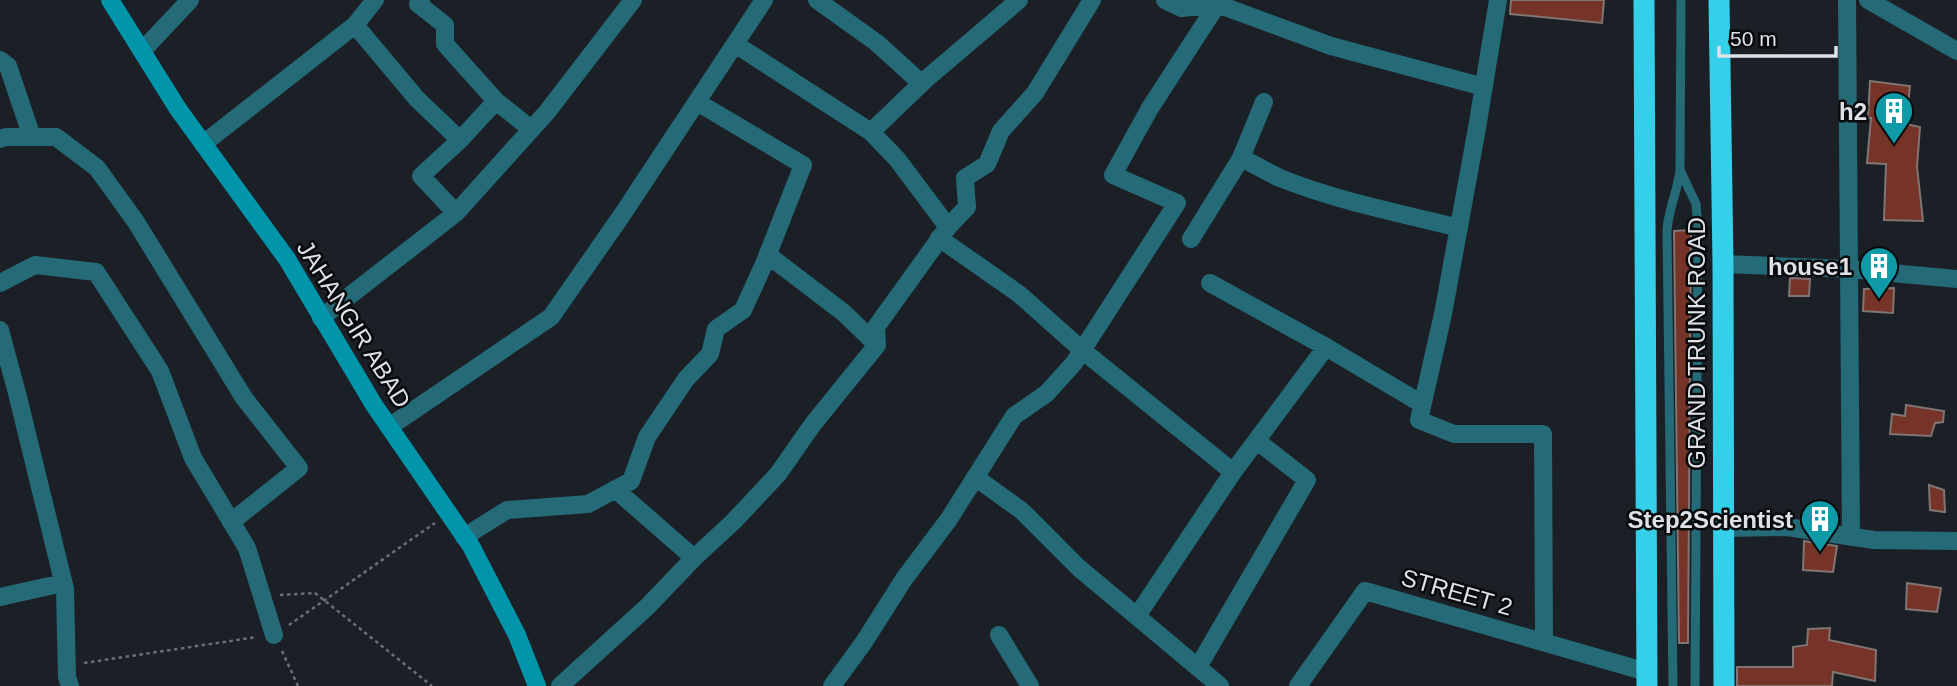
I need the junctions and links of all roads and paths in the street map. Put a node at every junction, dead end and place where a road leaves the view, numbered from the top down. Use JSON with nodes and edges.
{"nodes":[{"id":1,"x":110,"y":0,"type":"edge"},
{"id":2,"x":190,"y":0,"type":"edge"},
{"id":3,"x":375,"y":0,"type":"edge"},
{"id":4,"x":421,"y":0,"type":"edge"},
{"id":5,"x":633,"y":0,"type":"edge"},
{"id":6,"x":764,"y":0,"type":"edge"},
{"id":7,"x":817,"y":0,"type":"edge"},
{"id":8,"x":1019,"y":0,"type":"edge"},
{"id":9,"x":1092,"y":0,"type":"edge"},
{"id":10,"x":1165,"y":0,"type":"edge"},
{"id":11,"x":1498,"y":0,"type":"edge"},
{"id":12,"x":1644,"y":0,"type":"edge"},
{"id":13,"x":1681,"y":0,"type":"edge"},
{"id":14,"x":1719,"y":0,"type":"edge"},
{"id":15,"x":1847,"y":0,"type":"edge"},
{"id":16,"x":1868,"y":0,"type":"edge"},
{"id":17,"x":1219,"y":2,"type":"edge"},
{"id":18,"x":355,"y":25,"type":"junction"},
{"id":19,"x":735,"y":44,"type":"junction"},
{"id":20,"x":142,"y":51,"type":"junction"},
{"id":21,"x":1957,"y":51,"type":"edge"},
{"id":22,"x":0,"y":60,"type":"edge"},
{"id":23,"x":921,"y":83,"type":"junction"},
{"id":24,"x":1484,"y":86,"type":"junction"},
{"id":25,"x":496,"y":101,"type":"junction"},
{"id":26,"x":697,"y":102,"type":"junction"},
{"id":27,"x":1264,"y":102,"type":"dead end"},
{"id":28,"x":531,"y":129,"type":"junction"},
{"id":29,"x":871,"y":132,"type":"junction"},
{"id":30,"x":32,"y":137,"type":"junction"},
{"id":31,"x":0,"y":139,"type":"edge"},
{"id":32,"x":460,"y":140,"type":"junction"},
{"id":33,"x":203,"y":144,"type":"junction"},
{"id":34,"x":1241,"y":158,"type":"junction"},
{"id":35,"x":1680,"y":170,"type":"junction"},
{"id":36,"x":456,"y":213,"type":"junction"},
{"id":37,"x":1459,"y":228,"type":"junction"},
{"id":38,"x":944,"y":233,"type":"junction"},
{"id":39,"x":1191,"y":239,"type":"dead end"},
{"id":40,"x":768,"y":256,"type":"junction"},
{"id":41,"x":1723,"y":264,"type":"junction"},
{"id":42,"x":1849,"y":269,"type":"junction"},
{"id":43,"x":1957,"y":278,"type":"edge"},
{"id":44,"x":0,"y":283,"type":"edge"},
{"id":45,"x":1210,"y":283,"type":"dead end"},
{"id":46,"x":321,"y":317,"type":"junction"},
{"id":47,"x":0,"y":330,"type":"edge"},
{"id":48,"x":877,"y":345,"type":"junction"},
{"id":49,"x":1326,"y":347,"type":"junction"},
{"id":50,"x":1082,"y":350,"type":"junction"},
{"id":51,"x":1422,"y":404,"type":"junction"},
{"id":52,"x":389,"y":427,"type":"junction"},
{"id":53,"x":1256,"y":441,"type":"junction"},
{"id":54,"x":1233,"y":472,"type":"junction"},
{"id":55,"x":975,"y":477,"type":"junction"},
{"id":56,"x":615,"y":489,"type":"junction"},
{"id":57,"x":449,"y":513,"type":"junction"},
{"id":58,"x":231,"y":522,"type":"junction"},
{"id":59,"x":1723,"y":528,"type":"junction"},
{"id":60,"x":1851,"y":536,"type":"junction"},
{"id":61,"x":464,"y":537,"type":"junction"},
{"id":62,"x":1957,"y":541,"type":"edge"},
{"id":63,"x":694,"y":558,"type":"junction"},
{"id":64,"x":63,"y":583,"type":"junction"},
{"id":65,"x":263,"y":596,"type":"junction"},
{"id":66,"x":0,"y":597,"type":"edge"},
{"id":67,"x":324,"y":600,"type":"junction"},
{"id":68,"x":1137,"y":617,"type":"junction"},
{"id":69,"x":274,"y":635,"type":"junction"},
{"id":70,"x":999,"y":635,"type":"dead end"},
{"id":71,"x":1544,"y":642,"type":"junction"},
{"id":72,"x":67,"y":666,"type":"junction"},
{"id":73,"x":1198,"y":667,"type":"junction"},
{"id":74,"x":1647,"y":679,"type":"edge"},
{"id":75,"x":70,"y":686,"type":"edge"},
{"id":76,"x":298,"y":686,"type":"edge"},
{"id":77,"x":432,"y":686,"type":"edge"},
{"id":78,"x":537,"y":686,"type":"edge"},
{"id":79,"x":560,"y":686,"type":"edge"},
{"id":80,"x":832,"y":686,"type":"edge"},
{"id":81,"x":1030,"y":686,"type":"edge"},
{"id":82,"x":1220,"y":686,"type":"edge"},
{"id":83,"x":1298,"y":686,"type":"edge"},
{"id":84,"x":1674,"y":686,"type":"edge"},
{"id":85,"x":1695,"y":686,"type":"edge"},
{"id":86,"x":1724,"y":686,"type":"edge"}],
"edges":[{"from":1,"to":20,"type":"street","name":"JAHANGIR ABAD"},
{"from":2,"to":20,"type":"street"},
{"from":3,"to":18,"type":"street"},
{"from":4,"to":25,"type":"street"},
{"from":5,"to":28,"type":"street"},
{"from":6,"to":19,"type":"street"},
{"from":7,"to":23,"type":"street"},
{"from":8,"to":23,"type":"street"},
{"from":9,"to":38,"type":"street"},
{"from":10,"to":17,"type":"street"},
{"from":11,"to":24,"type":"street"},
{"from":12,"to":74,"type":"highway","name":"GRAND TRUNK ROAD"},
{"from":13,"to":35,"type":"lane"},
{"from":14,"to":41,"type":"highway","name":"GRAND TRUNK ROAD"},
{"from":15,"to":42,"type":"street"},
{"from":16,"to":21,"type":"street"},
{"from":17,"to":24,"type":"street"},
{"from":17,"to":50,"type":"street"},
{"from":18,"to":32,"type":"street"},
{"from":18,"to":33,"type":"street"},
{"from":19,"to":26,"type":"street"},
{"from":19,"to":29,"type":"street"},
{"from":20,"to":33,"type":"street","name":"JAHANGIR ABAD"},
{"from":22,"to":30,"type":"street"},
{"from":23,"to":29,"type":"street"},
{"from":24,"to":37,"type":"street"},
{"from":25,"to":28,"type":"street"},
{"from":25,"to":32,"type":"street"},
{"from":26,"to":40,"type":"street"},
{"from":26,"to":52,"type":"street"},
{"from":27,"to":34,"type":"street"},
{"from":28,"to":36,"type":"street"},
{"from":29,"to":38,"type":"street"},
{"from":30,"to":31,"type":"street"},
{"from":30,"to":58,"type":"street"},
{"from":32,"to":36,"type":"street"},
{"from":33,"to":46,"type":"street","name":"JAHANGIR ABAD"},
{"from":34,"to":37,"type":"street"},
{"from":34,"to":39,"type":"street"},
{"from":35,"to":84,"type":"lane"},
{"from":35,"to":85,"type":"lane"},
{"from":36,"to":46,"type":"street"},
{"from":37,"to":51,"type":"street"},
{"from":38,"to":48,"type":"street"},
{"from":38,"to":50,"type":"street"},
{"from":40,"to":48,"type":"street"},
{"from":40,"to":56,"type":"street"},
{"from":41,"to":42,"type":"street"},
{"from":41,"to":59,"type":"highway","name":"GRAND TRUNK ROAD"},
{"from":42,"to":43,"type":"street"},
{"from":42,"to":60,"type":"street"},
{"from":44,"to":58,"type":"street"},
{"from":45,"to":49,"type":"street"},
{"from":46,"to":52,"type":"street","name":"JAHANGIR ABAD"},
{"from":47,"to":64,"type":"street"},
{"from":48,"to":63,"type":"street"},
{"from":49,"to":51,"type":"street"},
{"from":49,"to":53,"type":"street"},
{"from":50,"to":54,"type":"street"},
{"from":50,"to":55,"type":"street"},
{"from":51,"to":71,"type":"street"},
{"from":52,"to":57,"type":"street","name":"JAHANGIR ABAD"},
{"from":53,"to":54,"type":"street"},
{"from":53,"to":73,"type":"street"},
{"from":54,"to":68,"type":"street"},
{"from":55,"to":68,"type":"street"},
{"from":55,"to":80,"type":"street"},
{"from":56,"to":61,"type":"street"},
{"from":56,"to":63,"type":"street"},
{"from":57,"to":61,"type":"street","name":"JAHANGIR ABAD"},
{"from":57,"to":67,"type":"path"},
{"from":58,"to":65,"type":"street"},
{"from":59,"to":60,"type":"street"},
{"from":59,"to":86,"type":"highway","name":"GRAND TRUNK ROAD"},
{"from":60,"to":62,"type":"street"},
{"from":61,"to":78,"type":"street","name":"JAHANGIR ABAD"},
{"from":63,"to":79,"type":"street"},
{"from":64,"to":66,"type":"street"},
{"from":64,"to":72,"type":"street"},
{"from":65,"to":67,"type":"path"},
{"from":65,"to":69,"type":"street"},
{"from":67,"to":69,"type":"path"},
{"from":67,"to":77,"type":"path"},
{"from":68,"to":73,"type":"street"},
{"from":69,"to":72,"type":"path"},
{"from":69,"to":76,"type":"path"},
{"from":70,"to":81,"type":"street"},
{"from":71,"to":74,"type":"street","name":"STREET 2"},
{"from":71,"to":83,"type":"street","name":"STREET 2"},
{"from":72,"to":75,"type":"street"},
{"from":73,"to":82,"type":"street"}]}
